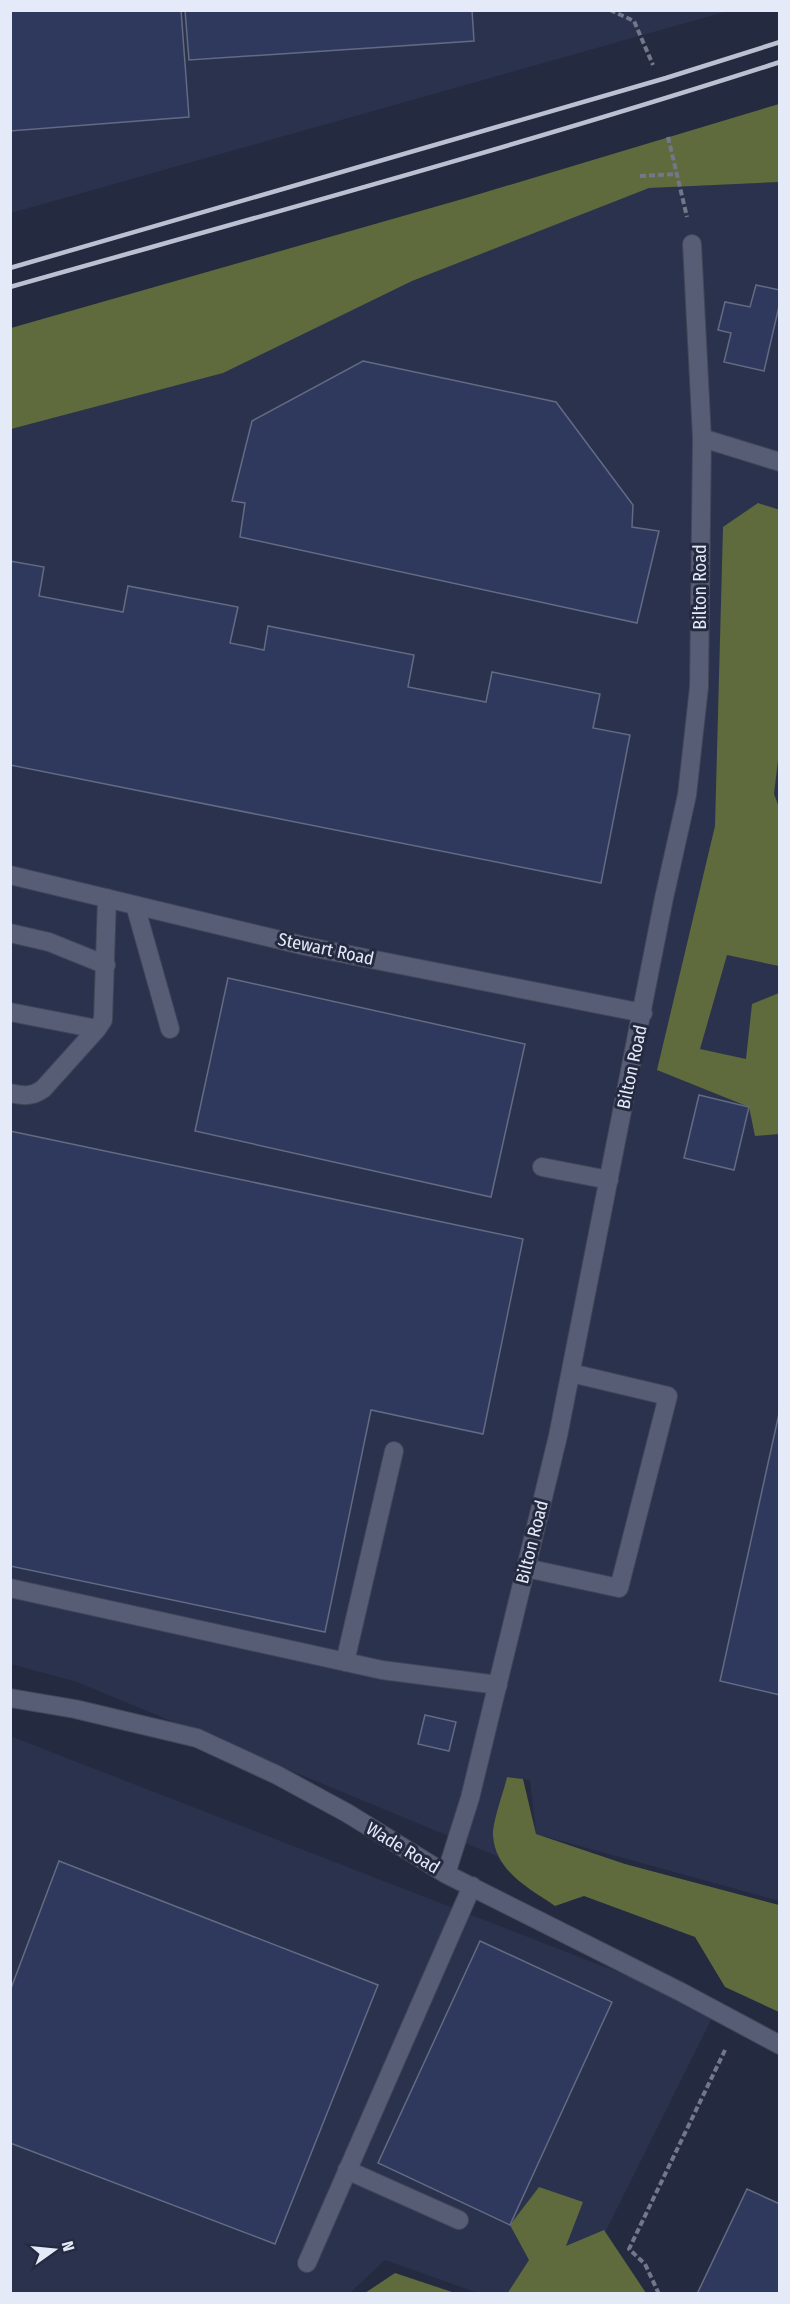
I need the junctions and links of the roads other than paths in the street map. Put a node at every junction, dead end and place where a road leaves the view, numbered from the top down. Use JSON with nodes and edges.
{"nodes":[{"id":1,"x":692,"y":244,"type":"road end"},
{"id":2,"x":702,"y":438,"type":"junction"},
{"id":3,"x":780,"y":462,"type":"edge"},
{"id":4,"x":10,"y":875,"type":"edge"},
{"id":5,"x":107,"y":898,"type":"junction"},
{"id":6,"x":135,"y":905,"type":"junction"},
{"id":7,"x":10,"y":933,"type":"edge"},
{"id":8,"x":106,"y":964,"type":"junction"},
{"id":9,"x":10,"y":1012,"type":"edge"},
{"id":10,"x":643,"y":1013,"type":"junction"},
{"id":11,"x":97,"y":1029,"type":"junction"},
{"id":12,"x":170,"y":1029,"type":"dead end"},
{"id":13,"x":10,"y":1093,"type":"edge"},
{"id":14,"x":542,"y":1167,"type":"dead end"},
{"id":15,"x":609,"y":1180,"type":"junction"},
{"id":16,"x":571,"y":1373,"type":"junction"},
{"id":17,"x":394,"y":1451,"type":"dead end"},
{"id":18,"x":526,"y":1569,"type":"junction"},
{"id":19,"x":10,"y":1588,"type":"edge"},
{"id":20,"x":345,"y":1662,"type":"junction"},
{"id":21,"x":498,"y":1685,"type":"junction"},
{"id":22,"x":10,"y":1698,"type":"edge"},
{"id":23,"x":446,"y":1874,"type":"junction"},
{"id":24,"x":472,"y":1886,"type":"junction"},
{"id":25,"x":780,"y":2045,"type":"edge"},
{"id":26,"x":347,"y":2170,"type":"junction"},
{"id":27,"x":459,"y":2220,"type":"dead end"},
{"id":28,"x":307,"y":2263,"type":"dead end"}],
"edges":[{"from":1,"to":2,"type":"street","name":"Bilton Road"},
{"from":2,"to":3,"type":"street"},
{"from":2,"to":10,"type":"street","name":"Bilton Road"},
{"from":4,"to":5,"type":"street","name":"Stewart Road"},
{"from":5,"to":6,"type":"street","name":"Stewart Road"},
{"from":5,"to":8,"type":"street"},
{"from":6,"to":10,"type":"street","name":"Stewart Road"},
{"from":6,"to":12,"type":"street"},
{"from":7,"to":8,"type":"street"},
{"from":8,"to":11,"type":"street"},
{"from":9,"to":11,"type":"street"},
{"from":10,"to":15,"type":"street","name":"Bilton Road"},
{"from":11,"to":13,"type":"street"},
{"from":14,"to":15,"type":"street"},
{"from":15,"to":16,"type":"street","name":"Bilton Road"},
{"from":16,"to":18,"type":"street","name":"Bilton Road"},
{"from":16,"to":18,"type":"street"},
{"from":17,"to":20,"type":"street"},
{"from":18,"to":21,"type":"street","name":"Bilton Road"},
{"from":19,"to":20,"type":"street"},
{"from":20,"to":21,"type":"street"},
{"from":21,"to":23,"type":"street","name":"Bilton Road"},
{"from":22,"to":23,"type":"street","name":"Wade Road"},
{"from":23,"to":24,"type":"street","name":"Wade Road"},
{"from":24,"to":25,"type":"street","name":"Wade Road"},
{"from":24,"to":26,"type":"street"},
{"from":26,"to":27,"type":"street"},
{"from":26,"to":28,"type":"street"}]}
